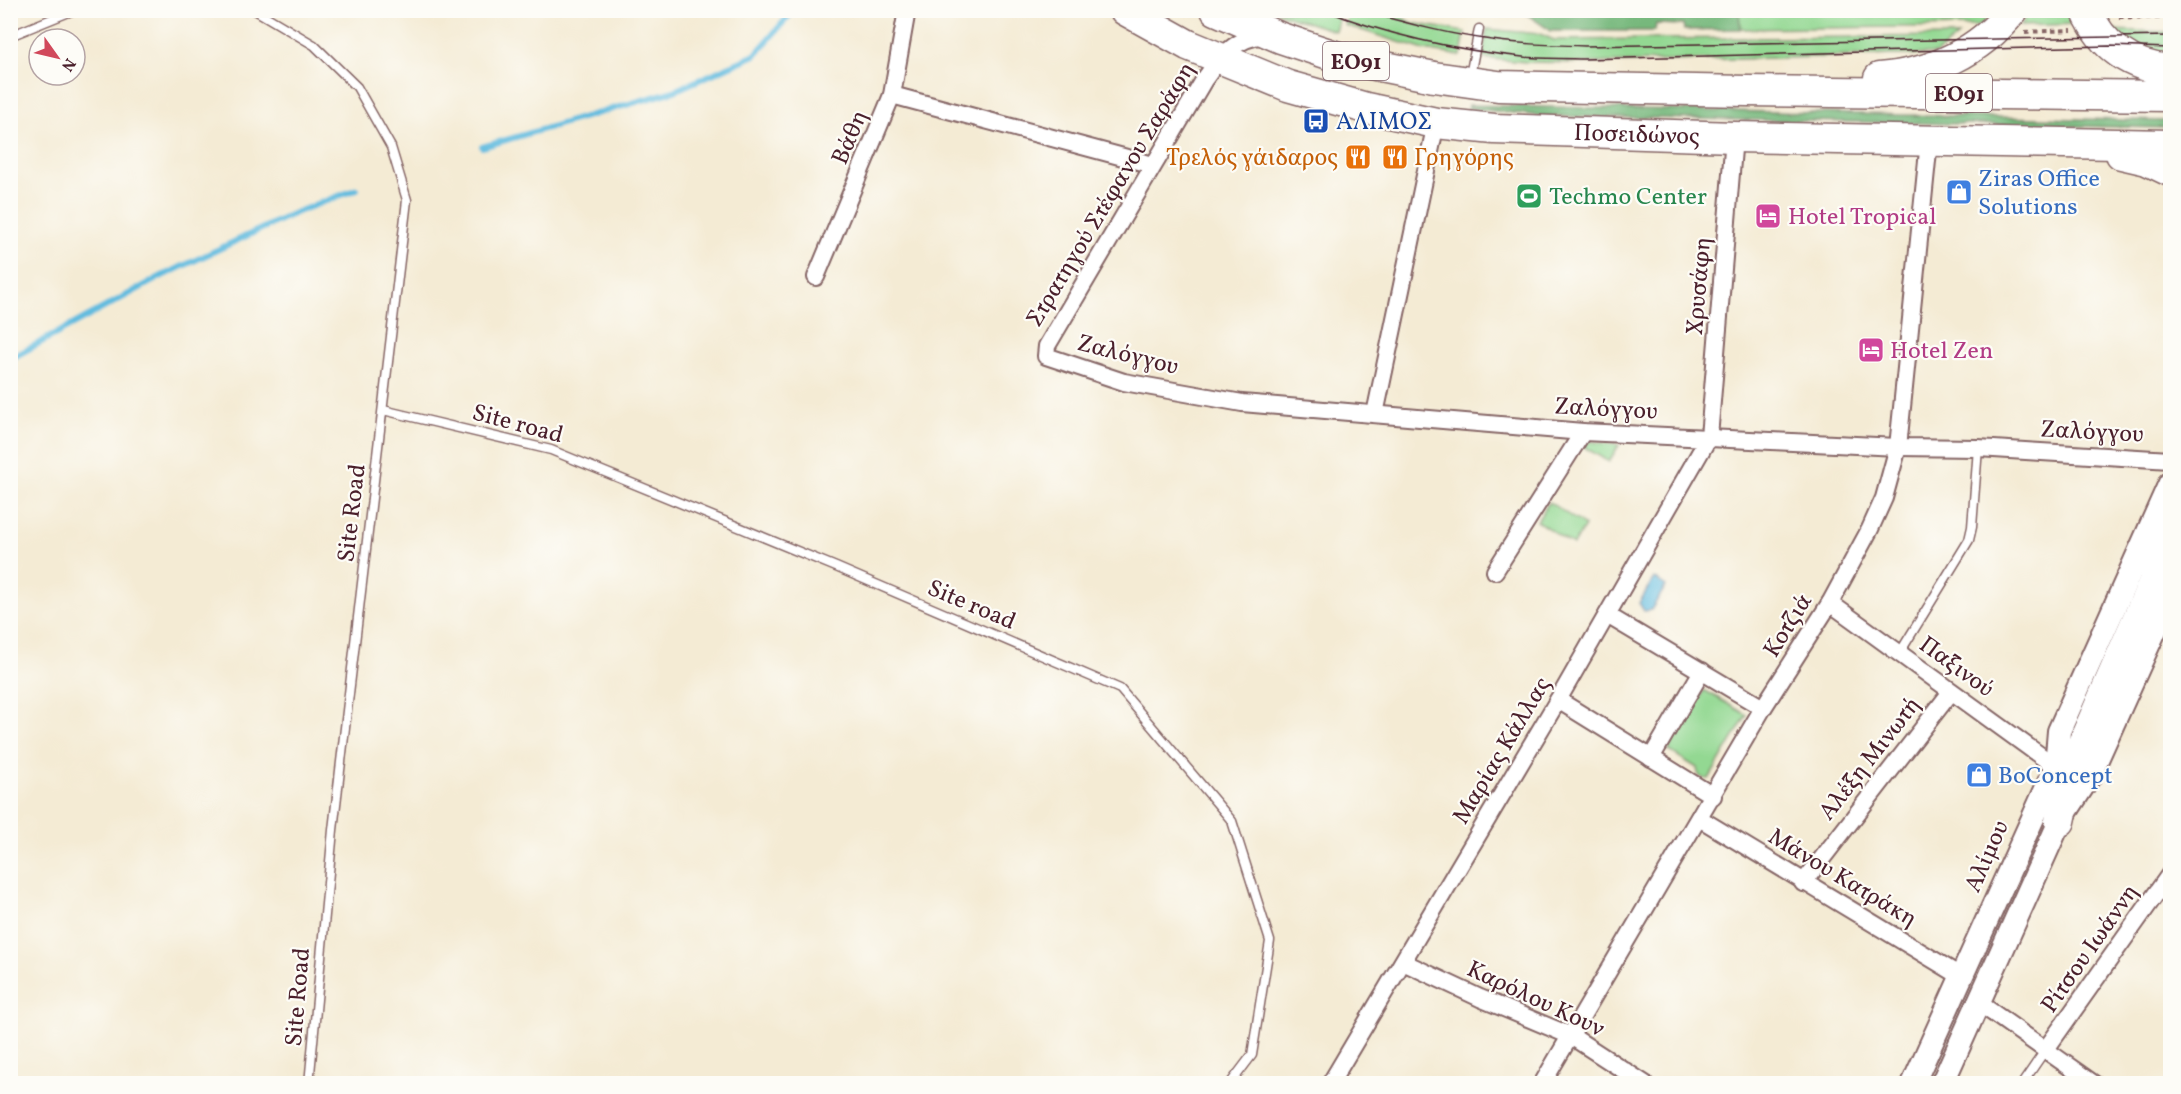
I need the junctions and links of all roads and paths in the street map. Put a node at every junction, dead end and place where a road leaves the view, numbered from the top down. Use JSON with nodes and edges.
{"nodes":[{"id":1,"x":74,"y":10,"type":"edge"},
{"id":2,"x":255,"y":10,"type":"edge"},
{"id":3,"x":907,"y":10,"type":"edge"},
{"id":4,"x":1125,"y":10,"type":"edge"},
{"id":5,"x":1216,"y":10,"type":"edge"},
{"id":6,"x":2013,"y":10,"type":"edge"},
{"id":7,"x":2086,"y":10,"type":"edge"},
{"id":8,"x":1479,"y":30,"type":"dead end"},
{"id":9,"x":10,"y":36,"type":"edge"},
{"id":10,"x":1281,"y":38,"type":"junction"},
{"id":11,"x":1219,"y":58,"type":"junction"},
{"id":12,"x":2170,"y":70,"type":"edge"},
{"id":13,"x":1469,"y":82,"type":"junction"},
{"id":14,"x":1748,"y":91,"type":"junction"},
{"id":15,"x":892,"y":95,"type":"junction"},
{"id":16,"x":2170,"y":96,"type":"edge"},
{"id":17,"x":1436,"y":123,"type":"junction"},
{"id":18,"x":1734,"y":138,"type":"junction"},
{"id":19,"x":1929,"y":141,"type":"junction"},
{"id":20,"x":2071,"y":143,"type":"junction"},
{"id":21,"x":2170,"y":145,"type":"edge"},
{"id":22,"x":1153,"y":165,"type":"junction"},
{"id":23,"x":2170,"y":171,"type":"edge"},
{"id":24,"x":816,"y":277,"type":"dead end"},
{"id":25,"x":1046,"y":356,"type":"joint"},
{"id":26,"x":382,"y":410,"type":"junction"},
{"id":27,"x":1375,"y":414,"type":"junction"},
{"id":28,"x":1583,"y":432,"type":"junction"},
{"id":29,"x":1709,"y":437,"type":"junction"},
{"id":30,"x":1898,"y":447,"type":"junction"},
{"id":31,"x":1978,"y":448,"type":"junction"},
{"id":32,"x":2170,"y":460,"type":"edge"},
{"id":33,"x":2170,"y":483,"type":"edge"},
{"id":34,"x":2170,"y":518,"type":"edge"},
{"id":35,"x":2170,"y":545,"type":"edge"},
{"id":36,"x":1495,"y":571,"type":"dead end"},
{"id":37,"x":2170,"y":597,"type":"edge"},
{"id":38,"x":1830,"y":603,"type":"junction"},
{"id":39,"x":1607,"y":615,"type":"junction"},
{"id":40,"x":1899,"y":654,"type":"junction"},
{"id":41,"x":1702,"y":671,"type":"junction"},
{"id":42,"x":1951,"y":692,"type":"junction"},
{"id":43,"x":1558,"y":700,"type":"junction"},
{"id":44,"x":1763,"y":708,"type":"junction"},
{"id":45,"x":1651,"y":758,"type":"junction"},
{"id":46,"x":2056,"y":767,"type":"junction"},
{"id":47,"x":1713,"y":796,"type":"junction"},
{"id":48,"x":1699,"y":818,"type":"junction"},
{"id":49,"x":2060,"y":821,"type":"junction"},
{"id":50,"x":2170,"y":874,"type":"edge"},
{"id":51,"x":1803,"y":883,"type":"junction"},
{"id":52,"x":1403,"y":962,"type":"junction"},
{"id":53,"x":1962,"y":976,"type":"junction"},
{"id":54,"x":1979,"y":1003,"type":"junction"},
{"id":55,"x":1571,"y":1036,"type":"junction"},
{"id":56,"x":2046,"y":1049,"type":"junction"},
{"id":57,"x":309,"y":1083,"type":"edge"},
{"id":58,"x":1230,"y":1083,"type":"edge"},
{"id":59,"x":1330,"y":1083,"type":"edge"},
{"id":60,"x":1542,"y":1083,"type":"edge"},
{"id":61,"x":1645,"y":1083,"type":"edge"},
{"id":62,"x":1914,"y":1083,"type":"edge"},
{"id":63,"x":1942,"y":1083,"type":"edge"},
{"id":64,"x":2022,"y":1083,"type":"edge"},
{"id":65,"x":2094,"y":1083,"type":"edge"}],
"edges":[{"from":1,"to":9,"type":"lane"},
{"from":2,"to":26,"type":"lane","name":"Site Road"},
{"from":3,"to":15,"type":"street","name":"Βάθη"},
{"from":4,"to":11,"type":"highway","name":"Ποσειδώνος","number":"ΕΟ91"},
{"from":5,"to":10,"type":"highway","name":"Ποσειδώνος","number":"ΕΟ91"},
{"from":6,"to":14,"type":"highway"},
{"from":7,"to":12,"type":"highway"},
{"from":8,"to":13,"type":"lane"},
{"from":10,"to":11,"type":"street","name":"Στρατηγού Στέφανου Σαράφη"},
{"from":10,"to":13,"type":"highway","name":"Ποσειδώνος","number":"ΕΟ91"},
{"from":11,"to":17,"type":"highway","name":"Ποσειδώνος","number":"ΕΟ91"},
{"from":11,"to":22,"type":"street","name":"Στρατηγού Στέφανου Σαράφη"},
{"from":13,"to":14,"type":"highway","name":"Ποσειδώνος","number":"ΕΟ91"},
{"from":14,"to":16,"type":"highway","name":"Ποσειδώνος","number":"ΕΟ91"},
{"from":15,"to":22,"type":"street"},
{"from":15,"to":24,"type":"street","name":"Βάθη"},
{"from":17,"to":18,"type":"highway","name":"Ποσειδώνος","number":"ΕΟ91"},
{"from":17,"to":27,"type":"street"},
{"from":18,"to":19,"type":"highway","name":"Ποσειδώνος","number":"ΕΟ91"},
{"from":18,"to":29,"type":"street","name":"Χρυσάφη"},
{"from":19,"to":20,"type":"highway","name":"Ποσειδώνος","number":"ΕΟ91"},
{"from":19,"to":30,"type":"street","name":"Κοτζιά"},
{"from":20,"to":21,"type":"highway","name":"Ποσειδώνος","number":"ΕΟ91"},
{"from":20,"to":23,"type":"highway"},
{"from":22,"to":25,"type":"street","name":"Στρατηγού Στέφανου Σαράφη"},
{"from":25,"to":27,"type":"street","name":"Ζαλόγγου"},
{"from":26,"to":57,"type":"lane","name":"Site Road"},
{"from":26,"to":58,"type":"lane","name":"Site road"},
{"from":27,"to":28,"type":"street","name":"Ζαλόγγου"},
{"from":28,"to":29,"type":"street","name":"Ζαλόγγου"},
{"from":28,"to":36,"type":"street"},
{"from":29,"to":30,"type":"street","name":"Ζαλόγγου"},
{"from":29,"to":39,"type":"street","name":"Μαρίας Κάλλας"},
{"from":30,"to":31,"type":"street","name":"Ζαλόγγου"},
{"from":30,"to":38,"type":"street","name":"Κοτζιά"},
{"from":31,"to":32,"type":"street","name":"Ζαλόγγου"},
{"from":31,"to":40,"type":"lane"},
{"from":33,"to":46,"type":"main road","name":"Αλίμου"},
{"from":34,"to":46,"type":"highway"},
{"from":35,"to":49,"type":"highway"},
{"from":37,"to":49,"type":"main road"},
{"from":38,"to":40,"type":"street","name":"Παξινού"},
{"from":38,"to":44,"type":"street","name":"Κοτζιά"},
{"from":39,"to":41,"type":"street"},
{"from":39,"to":43,"type":"street","name":"Μαρίας Κάλλας"},
{"from":40,"to":42,"type":"street","name":"Παξινού"},
{"from":41,"to":44,"type":"street"},
{"from":41,"to":45,"type":"street"},
{"from":42,"to":46,"type":"street","name":"Παξινού"},
{"from":42,"to":51,"type":"street","name":"Αλέξη Μινωτή"},
{"from":43,"to":45,"type":"street"},
{"from":43,"to":52,"type":"street","name":"Μαρίας Κάλλας"},
{"from":44,"to":47,"type":"street","name":"Κοτζιά"},
{"from":45,"to":47,"type":"street"},
{"from":46,"to":53,"type":"main road","name":"Αλίμου"},
{"from":47,"to":48,"type":"street","name":"Κοτζιά"},
{"from":48,"to":51,"type":"street","name":"Μάνου Κατράκη"},
{"from":48,"to":55,"type":"street","name":"Κοτζιά"},
{"from":49,"to":54,"type":"main road"},
{"from":50,"to":56,"type":"street","name":"Ρίτσου Ιωάννη"},
{"from":51,"to":53,"type":"street","name":"Μάνου Κατράκη"},
{"from":52,"to":55,"type":"street","name":"Καρόλου Κουν"},
{"from":52,"to":59,"type":"street","name":"Μαρίας Κάλλας"},
{"from":53,"to":62,"type":"main road","name":"Αλίμου"},
{"from":54,"to":56,"type":"street"},
{"from":54,"to":63,"type":"main road"},
{"from":55,"to":60,"type":"street","name":"Κοτζιά"},
{"from":55,"to":61,"type":"street","name":"Καρόλου Κουν"},
{"from":56,"to":64,"type":"lane"},
{"from":56,"to":65,"type":"street"}]}
